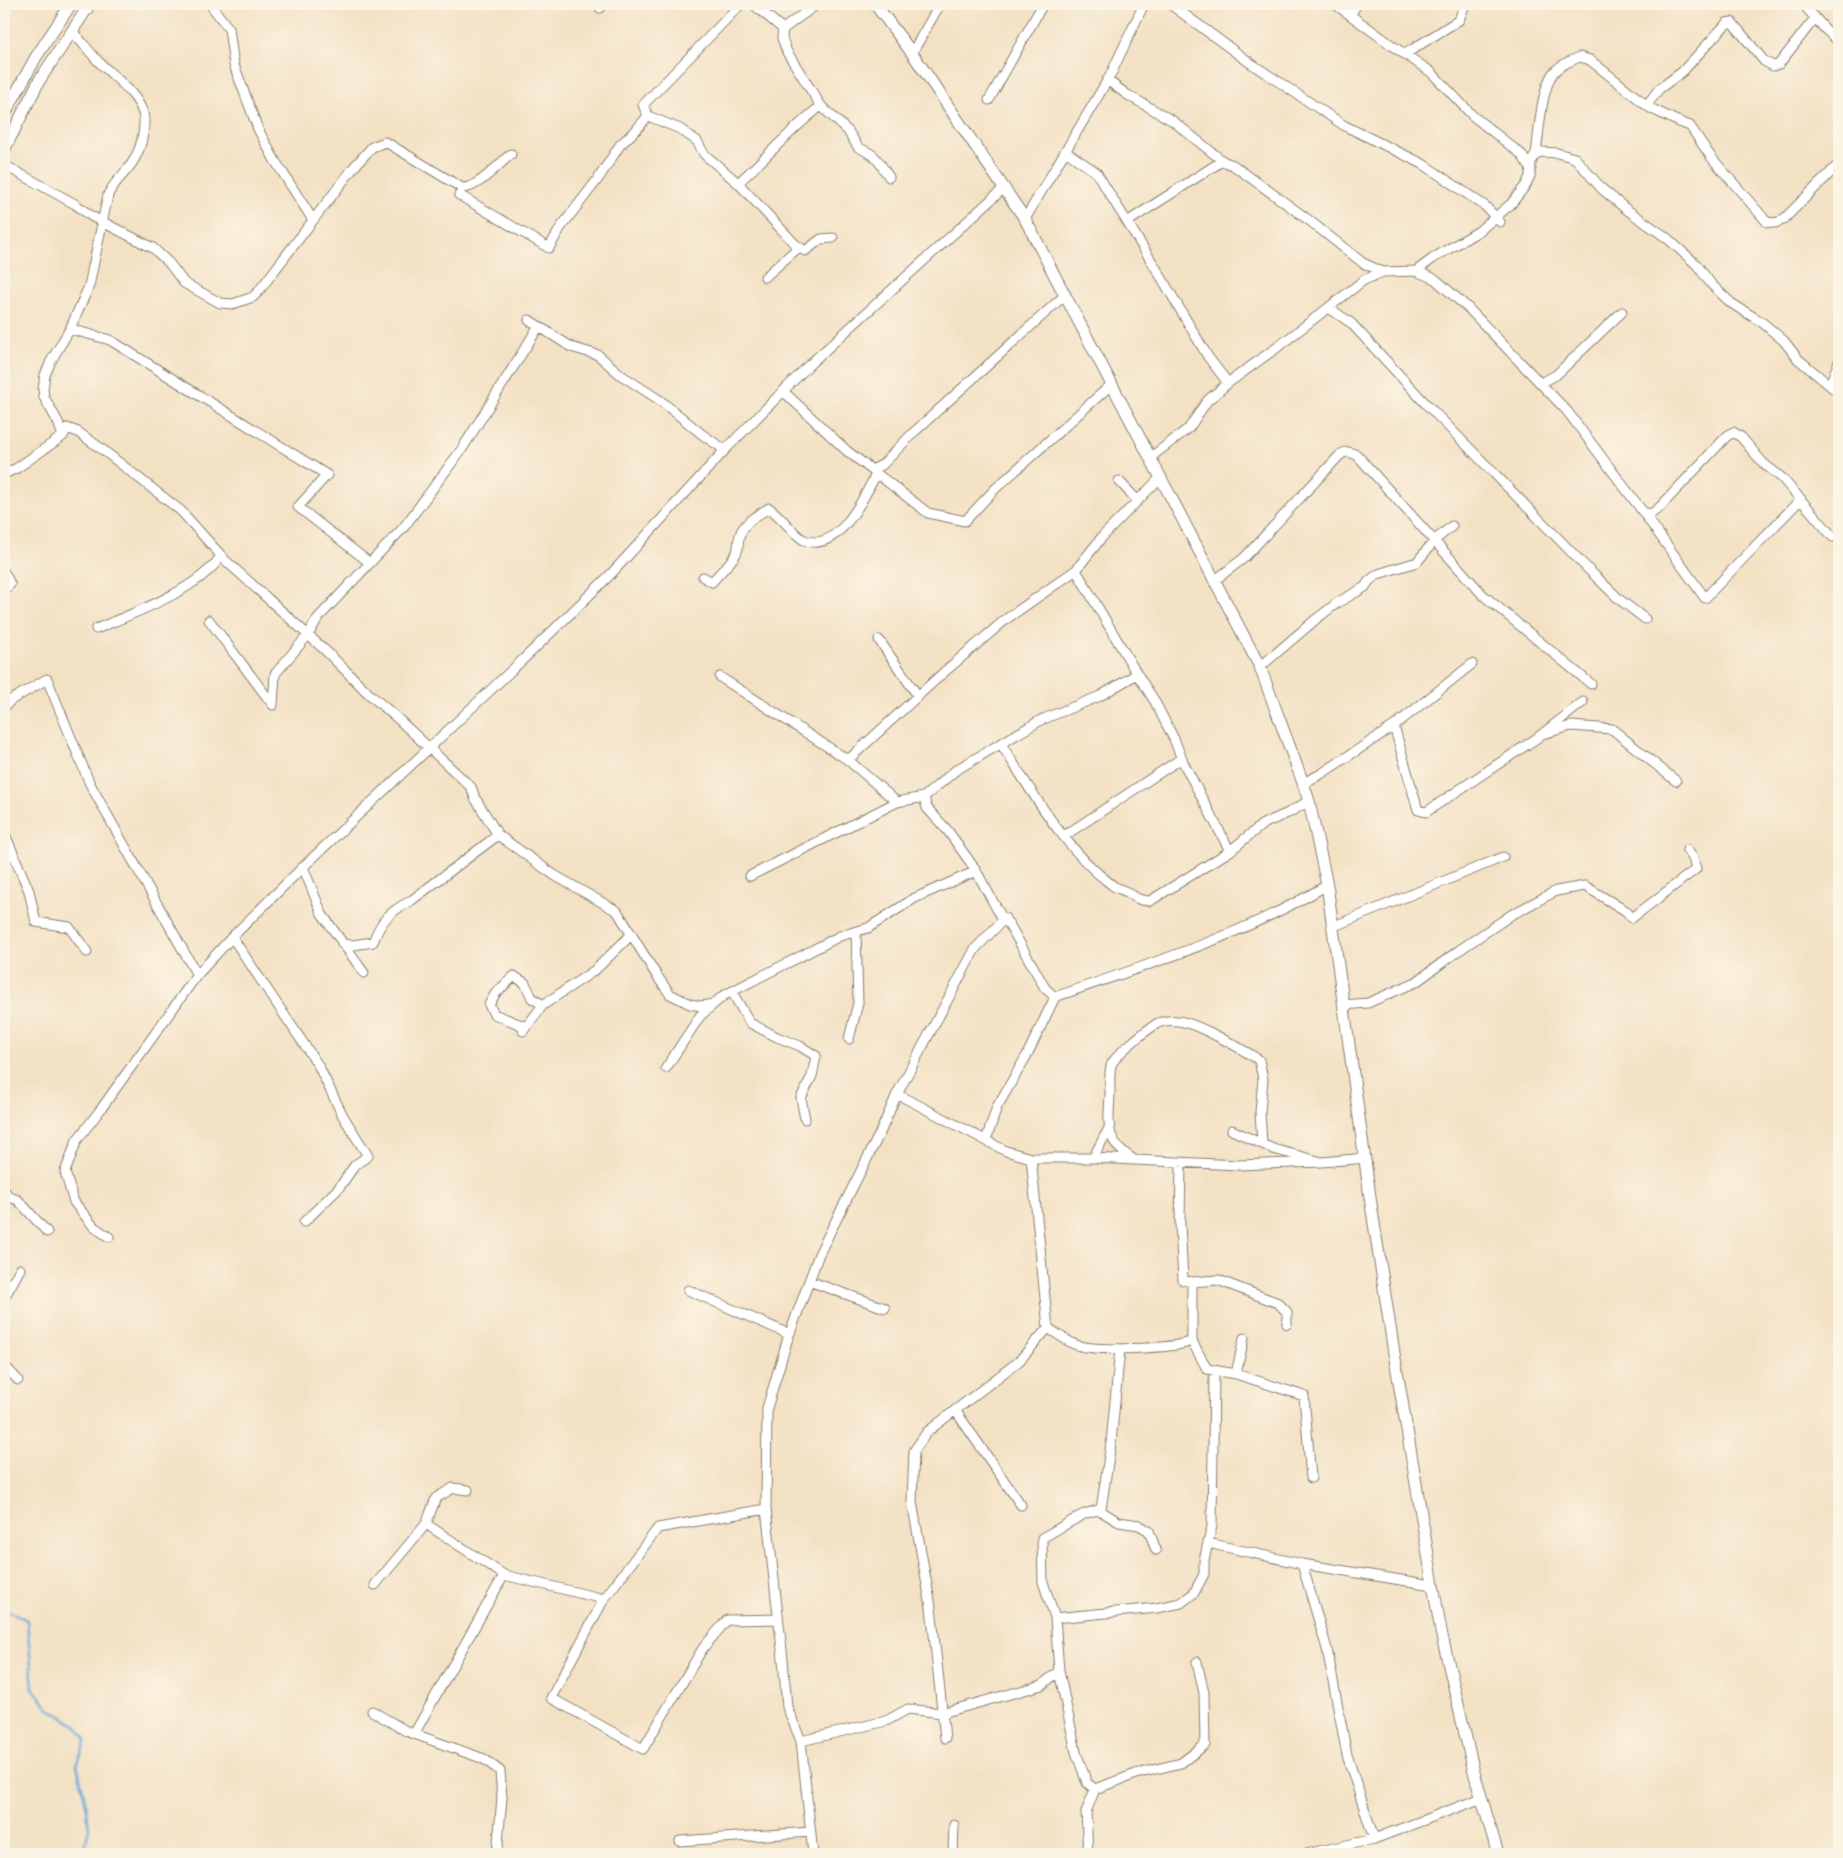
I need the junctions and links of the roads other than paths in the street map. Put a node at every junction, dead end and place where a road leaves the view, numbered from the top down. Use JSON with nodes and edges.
{"nodes":[{"id":1,"x":71,"y":4,"type":"edge"},
{"id":2,"x":90,"y":4,"type":"edge"},
{"id":3,"x":210,"y":4,"type":"edge"},
{"id":4,"x":741,"y":4,"type":"edge"},
{"id":5,"x":753,"y":4,"type":"edge"},
{"id":6,"x":817,"y":4,"type":"edge"},
{"id":7,"x":875,"y":4,"type":"edge"},
{"id":8,"x":940,"y":4,"type":"edge"},
{"id":9,"x":1043,"y":4,"type":"edge"},
{"id":10,"x":1144,"y":4,"type":"edge"},
{"id":11,"x":1170,"y":4,"type":"edge"},
{"id":12,"x":1335,"y":4,"type":"edge"},
{"id":13,"x":1357,"y":4,"type":"edge"},
{"id":14,"x":1465,"y":4,"type":"edge"},
{"id":15,"x":1803,"y":4,"type":"edge"},
{"id":16,"x":1350,"y":15,"type":"junction"},
{"id":17,"x":1815,"y":18,"type":"junction"},
{"id":18,"x":782,"y":29,"type":"junction"},
{"id":19,"x":72,"y":31,"type":"junction"},
{"id":20,"x":1839,"y":42,"type":"edge"},
{"id":21,"x":912,"y":53,"type":"junction"},
{"id":22,"x":1405,"y":54,"type":"junction"},
{"id":23,"x":1107,"y":80,"type":"junction"},
{"id":24,"x":988,"y":100,"type":"dead end"},
{"id":25,"x":1647,"y":105,"type":"junction"},
{"id":26,"x":821,"y":106,"type":"junction"},
{"id":27,"x":4,"y":114,"type":"edge"},
{"id":28,"x":648,"y":116,"type":"junction"},
{"id":29,"x":4,"y":150,"type":"edge"},
{"id":30,"x":1065,"y":151,"type":"junction"},
{"id":31,"x":511,"y":154,"type":"dead end"},
{"id":32,"x":1536,"y":154,"type":"junction"},
{"id":33,"x":1224,"y":162,"type":"junction"},
{"id":34,"x":1839,"y":164,"type":"edge"},
{"id":35,"x":4,"y":165,"type":"edge"},
{"id":36,"x":1530,"y":169,"type":"junction"},
{"id":37,"x":888,"y":177,"type":"dead end"},
{"id":38,"x":738,"y":183,"type":"junction"},
{"id":39,"x":1004,"y":188,"type":"junction"},
{"id":40,"x":459,"y":195,"type":"dead end"},
{"id":41,"x":1025,"y":219,"type":"junction"},
{"id":42,"x":313,"y":220,"type":"junction"},
{"id":43,"x":1498,"y":220,"type":"junction"},
{"id":44,"x":102,"y":221,"type":"junction"},
{"id":45,"x":1127,"y":222,"type":"junction"},
{"id":46,"x":833,"y":238,"type":"dead end"},
{"id":47,"x":799,"y":247,"type":"junction"},
{"id":48,"x":1416,"y":271,"type":"junction"},
{"id":49,"x":1383,"y":272,"type":"junction"},
{"id":50,"x":765,"y":277,"type":"dead end"},
{"id":51,"x":1065,"y":295,"type":"junction"},
{"id":52,"x":1329,"y":308,"type":"junction"},
{"id":53,"x":1622,"y":312,"type":"dead end"},
{"id":54,"x":529,"y":320,"type":"dead end"},
{"id":55,"x":539,"y":326,"type":"junction"},
{"id":56,"x":70,"y":329,"type":"junction"},
{"id":57,"x":1839,"y":362,"type":"edge"},
{"id":58,"x":1228,"y":383,"type":"junction"},
{"id":59,"x":1540,"y":383,"type":"junction"},
{"id":60,"x":1112,"y":384,"type":"junction"},
{"id":61,"x":1830,"y":384,"type":"junction"},
{"id":62,"x":783,"y":391,"type":"junction"},
{"id":63,"x":1839,"y":393,"type":"edge"},
{"id":64,"x":63,"y":429,"type":"junction"},
{"id":65,"x":725,"y":450,"type":"junction"},
{"id":66,"x":1151,"y":457,"type":"junction"},
{"id":67,"x":874,"y":472,"type":"junction"},
{"id":68,"x":4,"y":474,"type":"edge"},
{"id":69,"x":1162,"y":477,"type":"junction"},
{"id":70,"x":1119,"y":481,"type":"dead end"},
{"id":71,"x":1800,"y":499,"type":"junction"},
{"id":72,"x":1138,"y":501,"type":"junction"},
{"id":73,"x":1643,"y":512,"type":"junction"},
{"id":74,"x":1452,"y":526,"type":"dead end"},
{"id":75,"x":1836,"y":537,"type":"edge"},
{"id":76,"x":1435,"y":540,"type":"junction"},
{"id":77,"x":1839,"y":545,"type":"edge"},
{"id":78,"x":221,"y":556,"type":"junction"},
{"id":79,"x":370,"y":563,"type":"junction"},
{"id":80,"x":1076,"y":570,"type":"junction"},
{"id":81,"x":4,"y":572,"type":"edge"},
{"id":82,"x":703,"y":577,"type":"dead end"},
{"id":83,"x":1214,"y":580,"type":"junction"},
{"id":84,"x":4,"y":590,"type":"edge"},
{"id":85,"x":1646,"y":619,"type":"dead end"},
{"id":86,"x":209,"y":620,"type":"dead end"},
{"id":87,"x":96,"y":629,"type":"dead end"},
{"id":88,"x":308,"y":635,"type":"junction"},
{"id":89,"x":879,"y":640,"type":"dead end"},
{"id":90,"x":1472,"y":664,"type":"dead end"},
{"id":91,"x":1260,"y":667,"type":"junction"},
{"id":92,"x":1138,"y":674,"type":"junction"},
{"id":93,"x":720,"y":677,"type":"dead end"},
{"id":94,"x":1591,"y":684,"type":"dead end"},
{"id":95,"x":918,"y":696,"type":"junction"},
{"id":96,"x":1584,"y":702,"type":"dead end"},
{"id":97,"x":4,"y":707,"type":"edge"},
{"id":98,"x":1394,"y":726,"type":"junction"},
{"id":99,"x":1543,"y":733,"type":"junction"},
{"id":100,"x":1001,"y":744,"type":"junction"},
{"id":101,"x":429,"y":747,"type":"junction"},
{"id":102,"x":1182,"y":758,"type":"junction"},
{"id":103,"x":848,"y":760,"type":"junction"},
{"id":104,"x":1676,"y":781,"type":"dead end"},
{"id":105,"x":1303,"y":783,"type":"junction"},
{"id":106,"x":924,"y":796,"type":"junction"},
{"id":107,"x":1309,"y":801,"type":"junction"},
{"id":108,"x":897,"y":802,"type":"junction"},
{"id":109,"x":4,"y":832,"type":"edge"},
{"id":110,"x":498,"y":835,"type":"junction"},
{"id":111,"x":1064,"y":836,"type":"junction"},
{"id":112,"x":1687,"y":850,"type":"dead end"},
{"id":113,"x":1230,"y":851,"type":"junction"},
{"id":114,"x":1503,"y":857,"type":"dead end"},
{"id":115,"x":303,"y":867,"type":"junction"},
{"id":116,"x":976,"y":871,"type":"junction"},
{"id":117,"x":750,"y":876,"type":"dead end"},
{"id":118,"x":1327,"y":885,"type":"junction"},
{"id":119,"x":1004,"y":918,"type":"junction"},
{"id":120,"x":1332,"y":927,"type":"junction"},
{"id":121,"x":856,"y":931,"type":"junction"},
{"id":122,"x":632,"y":934,"type":"junction"},
{"id":123,"x":232,"y":937,"type":"junction"},
{"id":124,"x":342,"y":944,"type":"junction"},
{"id":125,"x":87,"y":952,"type":"dead end"},
{"id":126,"x":364,"y":973,"type":"dead end"},
{"id":127,"x":197,"y":976,"type":"junction"},
{"id":128,"x":732,"y":992,"type":"junction"},
{"id":129,"x":1056,"y":997,"type":"junction"},
{"id":130,"x":714,"y":1004,"type":"junction"},
{"id":131,"x":543,"y":1005,"type":"junction"},
{"id":132,"x":1343,"y":1005,"type":"junction"},
{"id":133,"x":849,"y":1039,"type":"dead end"},
{"id":134,"x":666,"y":1068,"type":"dead end"},
{"id":135,"x":897,"y":1094,"type":"junction"},
{"id":136,"x":805,"y":1119,"type":"dead end"},
{"id":137,"x":1108,"y":1128,"type":"junction"},
{"id":138,"x":1232,"y":1130,"type":"dead end"},
{"id":139,"x":986,"y":1140,"type":"junction"},
{"id":140,"x":1262,"y":1143,"type":"junction"},
{"id":141,"x":1030,"y":1158,"type":"junction"},
{"id":142,"x":1092,"y":1158,"type":"junction"},
{"id":143,"x":1365,"y":1158,"type":"junction"},
{"id":144,"x":1134,"y":1160,"type":"junction"},
{"id":145,"x":1181,"y":1162,"type":"junction"},
{"id":146,"x":1322,"y":1162,"type":"junction"},
{"id":147,"x":6,"y":1196,"type":"edge"},
{"id":148,"x":304,"y":1222,"type":"dead end"},
{"id":149,"x":46,"y":1232,"type":"dead end"},
{"id":150,"x":110,"y":1237,"type":"dead end"},
{"id":151,"x":20,"y":1269,"type":"dead end"},
{"id":152,"x":809,"y":1281,"type":"junction"},
{"id":153,"x":1192,"y":1282,"type":"junction"},
{"id":154,"x":688,"y":1290,"type":"dead end"},
{"id":155,"x":4,"y":1298,"type":"edge"},
{"id":156,"x":885,"y":1308,"type":"dead end"},
{"id":157,"x":1287,"y":1324,"type":"dead end"},
{"id":158,"x":1048,"y":1328,"type":"junction"},
{"id":159,"x":789,"y":1334,"type":"junction"},
{"id":160,"x":1244,"y":1338,"type":"dead end"},
{"id":161,"x":1192,"y":1341,"type":"junction"},
{"id":162,"x":1120,"y":1348,"type":"junction"},
{"id":163,"x":4,"y":1365,"type":"edge"},
{"id":164,"x":1214,"y":1370,"type":"junction"},
{"id":165,"x":1236,"y":1374,"type":"junction"},
{"id":166,"x":18,"y":1380,"type":"dead end"},
{"id":167,"x":955,"y":1410,"type":"junction"},
{"id":168,"x":1312,"y":1478,"type":"dead end"},
{"id":169,"x":468,"y":1490,"type":"dead end"},
{"id":170,"x":1021,"y":1505,"type":"dead end"},
{"id":171,"x":766,"y":1509,"type":"junction"},
{"id":172,"x":1099,"y":1510,"type":"junction"},
{"id":173,"x":426,"y":1524,"type":"junction"},
{"id":174,"x":1208,"y":1543,"type":"junction"},
{"id":175,"x":1156,"y":1550,"type":"dead end"},
{"id":176,"x":1302,"y":1564,"type":"junction"},
{"id":177,"x":504,"y":1576,"type":"junction"},
{"id":178,"x":375,"y":1585,"type":"dead end"},
{"id":179,"x":1432,"y":1585,"type":"junction"},
{"id":180,"x":604,"y":1599,"type":"junction"},
{"id":181,"x":778,"y":1619,"type":"junction"},
{"id":182,"x":1056,"y":1620,"type":"junction"},
{"id":183,"x":1197,"y":1662,"type":"dead end"},
{"id":184,"x":1059,"y":1671,"type":"junction"},
{"id":185,"x":372,"y":1711,"type":"dead end"},
{"id":186,"x":942,"y":1713,"type":"junction"},
{"id":187,"x":414,"y":1734,"type":"junction"},
{"id":188,"x":945,"y":1738,"type":"dead end"},
{"id":189,"x":801,"y":1741,"type":"junction"},
{"id":190,"x":1095,"y":1789,"type":"junction"},
{"id":191,"x":1482,"y":1798,"type":"junction"},
{"id":192,"x":954,"y":1824,"type":"dead end"},
{"id":193,"x":811,"y":1832,"type":"junction"},
{"id":194,"x":1374,"y":1839,"type":"junction"},
{"id":195,"x":680,"y":1841,"type":"dead end"},
{"id":196,"x":497,"y":1854,"type":"edge"},
{"id":197,"x":813,"y":1854,"type":"edge"},
{"id":198,"x":953,"y":1854,"type":"edge"},
{"id":199,"x":1088,"y":1854,"type":"edge"},
{"id":200,"x":1306,"y":1854,"type":"edge"},
{"id":201,"x":1498,"y":1854,"type":"edge"}],
"edges":[{"from":1,"to":27,"type":"street"},
{"from":2,"to":19,"type":"street"},
{"from":3,"to":42,"type":"street"},
{"from":4,"to":28,"type":"street"},
{"from":5,"to":18,"type":"street"},
{"from":6,"to":18,"type":"street"},
{"from":7,"to":21,"type":"street"},
{"from":8,"to":21,"type":"street"},
{"from":9,"to":24,"type":"street"},
{"from":10,"to":23,"type":"street"},
{"from":11,"to":43,"type":"street"},
{"from":12,"to":16,"type":"street"},
{"from":13,"to":16,"type":"street"},
{"from":14,"to":22,"type":"street"},
{"from":15,"to":17,"type":"street"},
{"from":16,"to":22,"type":"street"},
{"from":17,"to":20,"type":"street"},
{"from":17,"to":25,"type":"street"},
{"from":18,"to":26,"type":"street"},
{"from":19,"to":29,"type":"street"},
{"from":19,"to":44,"type":"street"},
{"from":21,"to":39,"type":"street"},
{"from":22,"to":36,"type":"street"},
{"from":23,"to":30,"type":"street"},
{"from":23,"to":33,"type":"street"},
{"from":25,"to":32,"type":"street"},
{"from":25,"to":34,"type":"street"},
{"from":26,"to":37,"type":"street"},
{"from":26,"to":38,"type":"street"},
{"from":28,"to":38,"type":"street"},
{"from":28,"to":40,"type":"street"},
{"from":30,"to":41,"type":"street"},
{"from":30,"to":45,"type":"street"},
{"from":31,"to":42,"type":"street"},
{"from":32,"to":36,"type":"street"},
{"from":32,"to":61,"type":"street"},
{"from":33,"to":45,"type":"street"},
{"from":33,"to":49,"type":"street"},
{"from":35,"to":44,"type":"street"},
{"from":36,"to":43,"type":"street"},
{"from":38,"to":47,"type":"street"},
{"from":39,"to":41,"type":"street"},
{"from":39,"to":62,"type":"street"},
{"from":41,"to":51,"type":"street"},
{"from":42,"to":44,"type":"street"},
{"from":43,"to":48,"type":"street"},
{"from":44,"to":56,"type":"street"},
{"from":45,"to":58,"type":"street"},
{"from":46,"to":47,"type":"street"},
{"from":47,"to":50,"type":"street"},
{"from":48,"to":49,"type":"street"},
{"from":48,"to":59,"type":"street"},
{"from":49,"to":52,"type":"street"},
{"from":51,"to":60,"type":"street"},
{"from":51,"to":67,"type":"street"},
{"from":52,"to":58,"type":"street"},
{"from":52,"to":85,"type":"street"},
{"from":53,"to":59,"type":"street"},
{"from":54,"to":55,"type":"street"},
{"from":55,"to":65,"type":"street"},
{"from":55,"to":79,"type":"street"},
{"from":56,"to":64,"type":"street"},
{"from":56,"to":79,"type":"street"},
{"from":57,"to":61,"type":"street"},
{"from":58,"to":66,"type":"street"},
{"from":59,"to":73,"type":"street"},
{"from":60,"to":66,"type":"street"},
{"from":60,"to":67,"type":"street"},
{"from":61,"to":63,"type":"street"},
{"from":62,"to":65,"type":"street"},
{"from":62,"to":67,"type":"street"},
{"from":64,"to":68,"type":"street"},
{"from":64,"to":78,"type":"street"},
{"from":65,"to":101,"type":"street"},
{"from":66,"to":69,"type":"street"},
{"from":67,"to":82,"type":"street"},
{"from":69,"to":72,"type":"street"},
{"from":69,"to":83,"type":"street"},
{"from":70,"to":72,"type":"street"},
{"from":71,"to":73,"type":"street"},
{"from":71,"to":73,"type":"street"},
{"from":71,"to":75,"type":"street"},
{"from":72,"to":80,"type":"street"},
{"from":74,"to":76,"type":"street"},
{"from":75,"to":77,"type":"street"},
{"from":76,"to":83,"type":"street"},
{"from":76,"to":91,"type":"street"},
{"from":76,"to":94,"type":"street"},
{"from":78,"to":87,"type":"street"},
{"from":78,"to":88,"type":"street"},
{"from":79,"to":88,"type":"street"},
{"from":80,"to":92,"type":"street"},
{"from":80,"to":95,"type":"street"},
{"from":81,"to":84,"type":"street"},
{"from":83,"to":91,"type":"street"},
{"from":86,"to":88,"type":"street"},
{"from":88,"to":101,"type":"street"},
{"from":89,"to":95,"type":"street"},
{"from":90,"to":98,"type":"street"},
{"from":91,"to":105,"type":"street"},
{"from":92,"to":100,"type":"street"},
{"from":92,"to":102,"type":"street"},
{"from":93,"to":103,"type":"street"},
{"from":95,"to":103,"type":"street"},
{"from":96,"to":99,"type":"street"},
{"from":97,"to":127,"type":"street"},
{"from":98,"to":99,"type":"street"},
{"from":98,"to":105,"type":"street"},
{"from":99,"to":104,"type":"street"},
{"from":100,"to":106,"type":"street"},
{"from":100,"to":111,"type":"street"},
{"from":101,"to":110,"type":"street"},
{"from":101,"to":115,"type":"street"},
{"from":102,"to":111,"type":"street"},
{"from":102,"to":113,"type":"street"},
{"from":103,"to":108,"type":"street"},
{"from":105,"to":107,"type":"street"},
{"from":106,"to":108,"type":"street"},
{"from":106,"to":116,"type":"street"},
{"from":107,"to":113,"type":"street"},
{"from":107,"to":118,"type":"street"},
{"from":108,"to":117,"type":"street"},
{"from":109,"to":125,"type":"street"},
{"from":110,"to":122,"type":"street"},
{"from":110,"to":124,"type":"street"},
{"from":111,"to":113,"type":"street"},
{"from":112,"to":132,"type":"street"},
{"from":114,"to":120,"type":"street"},
{"from":115,"to":123,"type":"street"},
{"from":115,"to":124,"type":"street"},
{"from":116,"to":119,"type":"street"},
{"from":116,"to":121,"type":"street"},
{"from":118,"to":120,"type":"street"},
{"from":118,"to":129,"type":"street"},
{"from":119,"to":129,"type":"street"},
{"from":119,"to":135,"type":"street"},
{"from":120,"to":132,"type":"street"},
{"from":121,"to":128,"type":"street"},
{"from":121,"to":133,"type":"street"},
{"from":122,"to":130,"type":"street"},
{"from":122,"to":131,"type":"street"},
{"from":123,"to":127,"type":"street"},
{"from":123,"to":148,"type":"street"},
{"from":124,"to":126,"type":"street"},
{"from":127,"to":150,"type":"street"},
{"from":128,"to":130,"type":"street"},
{"from":128,"to":136,"type":"street"},
{"from":129,"to":139,"type":"street"},
{"from":130,"to":134,"type":"street"},
{"from":131,"to":131,"type":"street"},
{"from":132,"to":143,"type":"street"},
{"from":135,"to":139,"type":"street"},
{"from":135,"to":152,"type":"street"},
{"from":137,"to":140,"type":"street"},
{"from":137,"to":142,"type":"street"},
{"from":137,"to":144,"type":"street"},
{"from":138,"to":140,"type":"street"},
{"from":139,"to":141,"type":"street"},
{"from":140,"to":146,"type":"street"},
{"from":141,"to":142,"type":"street"},
{"from":141,"to":158,"type":"street"},
{"from":142,"to":144,"type":"street"},
{"from":143,"to":146,"type":"street"},
{"from":143,"to":179,"type":"street"},
{"from":144,"to":145,"type":"street"},
{"from":145,"to":146,"type":"street"},
{"from":145,"to":153,"type":"street"},
{"from":147,"to":149,"type":"street"},
{"from":151,"to":155,"type":"street"},
{"from":152,"to":156,"type":"street"},
{"from":152,"to":159,"type":"street"},
{"from":153,"to":157,"type":"street"},
{"from":153,"to":161,"type":"street"},
{"from":154,"to":159,"type":"street"},
{"from":158,"to":162,"type":"street"},
{"from":158,"to":167,"type":"street"},
{"from":159,"to":171,"type":"street"},
{"from":160,"to":165,"type":"street"},
{"from":161,"to":162,"type":"street"},
{"from":161,"to":164,"type":"street"},
{"from":162,"to":172,"type":"street"},
{"from":163,"to":166,"type":"street"},
{"from":164,"to":165,"type":"street"},
{"from":164,"to":174,"type":"street"},
{"from":165,"to":168,"type":"street"},
{"from":167,"to":170,"type":"street"},
{"from":167,"to":186,"type":"street"},
{"from":169,"to":173,"type":"street"},
{"from":171,"to":180,"type":"street"},
{"from":171,"to":181,"type":"street"},
{"from":172,"to":175,"type":"street"},
{"from":172,"to":182,"type":"street"},
{"from":173,"to":177,"type":"street"},
{"from":173,"to":178,"type":"street"},
{"from":174,"to":176,"type":"street"},
{"from":174,"to":182,"type":"street"},
{"from":176,"to":179,"type":"street"},
{"from":176,"to":194,"type":"street"},
{"from":177,"to":180,"type":"street"},
{"from":177,"to":187,"type":"street"},
{"from":179,"to":191,"type":"street"},
{"from":180,"to":181,"type":"street"},
{"from":181,"to":189,"type":"street"},
{"from":182,"to":184,"type":"street"},
{"from":183,"to":190,"type":"street"},
{"from":184,"to":186,"type":"street"},
{"from":184,"to":190,"type":"street"},
{"from":185,"to":187,"type":"street"},
{"from":186,"to":188,"type":"street"},
{"from":186,"to":189,"type":"street"},
{"from":187,"to":196,"type":"street"},
{"from":189,"to":193,"type":"street"},
{"from":190,"to":199,"type":"street"},
{"from":191,"to":194,"type":"street"},
{"from":191,"to":201,"type":"street"},
{"from":192,"to":198,"type":"street"},
{"from":193,"to":195,"type":"street"},
{"from":193,"to":197,"type":"street"},
{"from":194,"to":200,"type":"street"}]}
